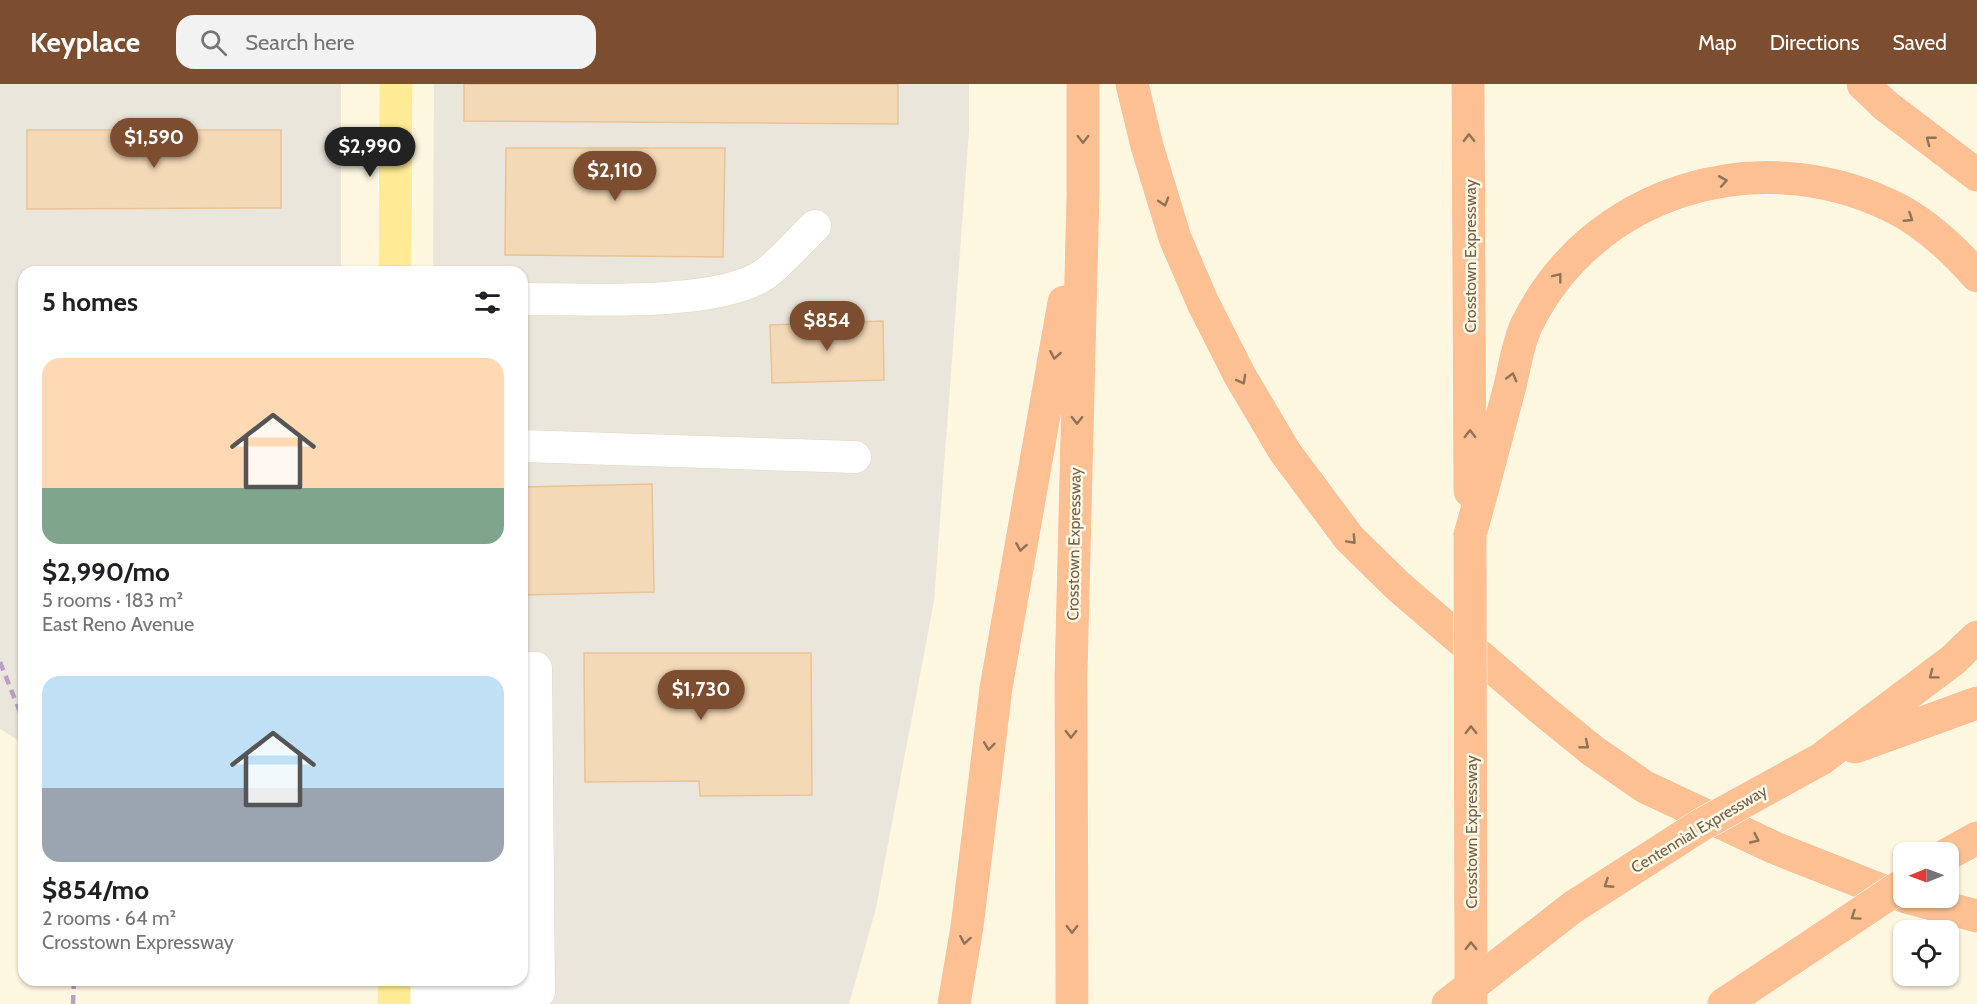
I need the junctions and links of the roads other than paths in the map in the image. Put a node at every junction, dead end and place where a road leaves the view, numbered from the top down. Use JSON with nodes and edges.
{"nodes":[{"id":1,"x":396,"y":84,"type":"edge"},
{"id":2,"x":1083,"y":84,"type":"edge"},
{"id":3,"x":1132,"y":84,"type":"edge"},
{"id":4,"x":1468,"y":84,"type":"edge"},
{"id":5,"x":1863,"y":84,"type":"edge"},
{"id":6,"x":1977,"y":174,"type":"edge"},
{"id":7,"x":1083,"y":194,"type":"junction"},
{"id":8,"x":815,"y":226,"type":"dead end"},
{"id":9,"x":395,"y":266,"type":"edge"},
{"id":10,"x":1977,"y":276,"type":"edge"},
{"id":11,"x":528,"y":299,"type":"edge"},
{"id":12,"x":528,"y":446,"type":"edge"},
{"id":13,"x":855,"y":457,"type":"dead end"},
{"id":14,"x":1470,"y":535,"type":"junction"},
{"id":15,"x":1977,"y":637,"type":"edge"},
{"id":16,"x":528,"y":668,"type":"edge"},
{"id":17,"x":1977,"y":703,"type":"edge"},
{"id":18,"x":1821,"y":759,"type":"junction"},
{"id":19,"x":1977,"y":838,"type":"edge"},
{"id":20,"x":1959,"y":848,"type":"edge"},
{"id":21,"x":1893,"y":891,"type":"edge"},
{"id":22,"x":1893,"y":894,"type":"edge"},
{"id":23,"x":1947,"y":908,"type":"edge"},
{"id":24,"x":1977,"y":916,"type":"edge"},
{"id":25,"x":394,"y":993,"type":"edge"},
{"id":26,"x":954,"y":1004,"type":"edge"},
{"id":27,"x":1072,"y":1004,"type":"edge"},
{"id":28,"x":1448,"y":1004,"type":"edge"},
{"id":29,"x":1471,"y":1004,"type":"edge"},
{"id":30,"x":1724,"y":1004,"type":"edge"}],
"edges":[{"from":1,"to":9,"type":"main road"},
{"from":2,"to":7,"type":"highway","name":"Crosstown Expressway","one_way":true},
{"from":3,"to":22,"type":"highway","one_way":true},
{"from":14,"to":4,"type":"highway","name":"Crosstown Expressway","one_way":true},
{"from":6,"to":5,"type":"highway","one_way":true},
{"from":7,"to":26,"type":"highway","one_way":true},
{"from":7,"to":27,"type":"highway","name":"Crosstown Expressway","one_way":true},
{"from":8,"to":11,"type":"lane"},
{"from":14,"to":10,"type":"highway","one_way":true},
{"from":12,"to":13,"type":"lane"},
{"from":29,"to":14,"type":"highway","name":"Crosstown Expressway","one_way":true,"bridge":true},
{"from":15,"to":18,"type":"highway","one_way":true},
{"from":16,"to":25,"type":"lane"},
{"from":17,"to":18,"type":"highway","name":"Centennial Expressway"},
{"from":18,"to":28,"type":"highway","name":"Centennial Expressway","one_way":true,"bridge":true},
{"from":19,"to":20,"type":"highway"},
{"from":21,"to":30,"type":"highway","one_way":true,"bridge":true},
{"from":23,"to":24,"type":"highway"}]}
